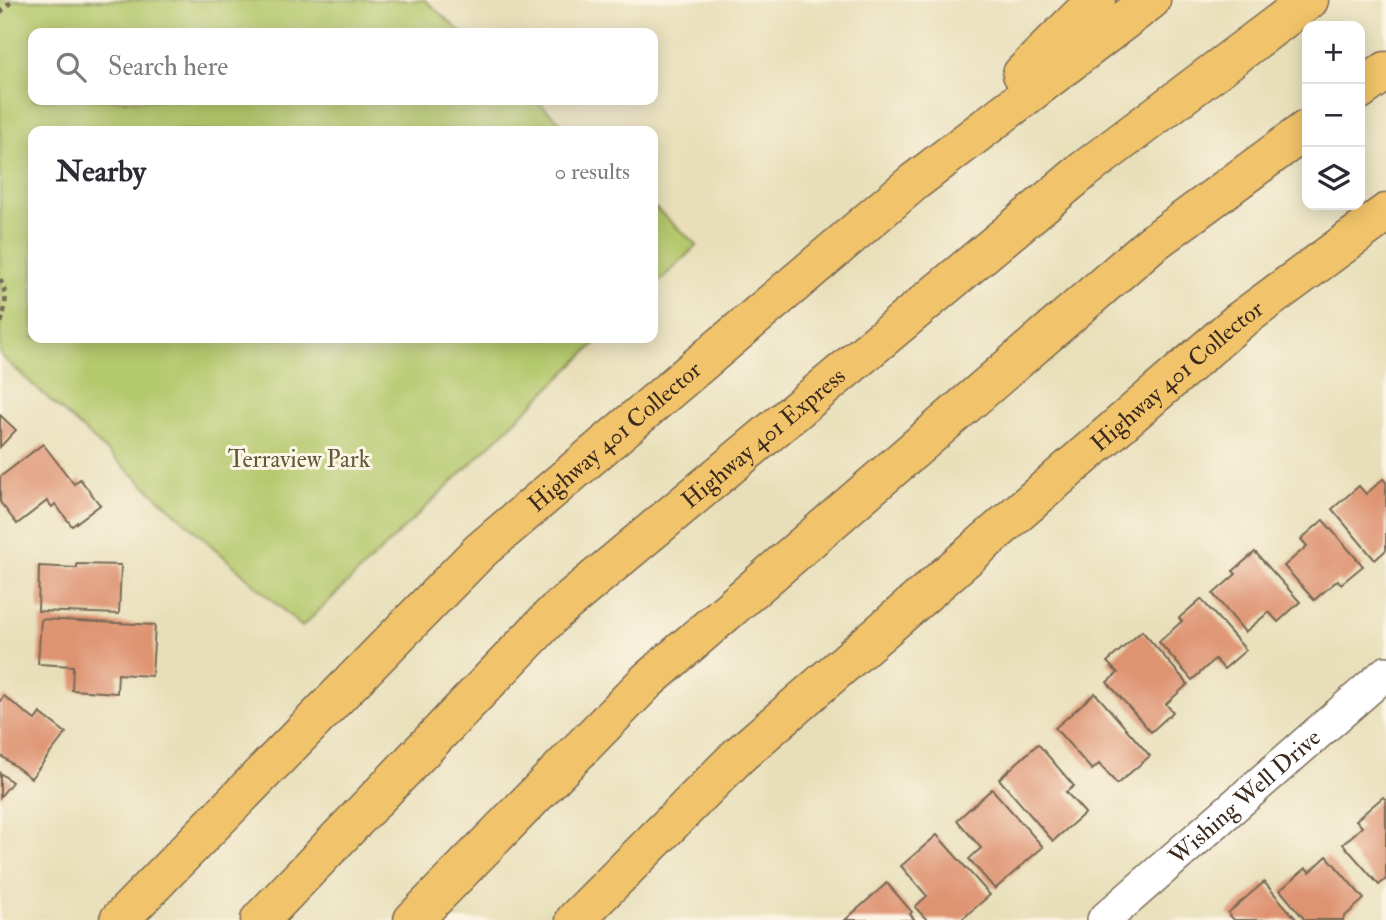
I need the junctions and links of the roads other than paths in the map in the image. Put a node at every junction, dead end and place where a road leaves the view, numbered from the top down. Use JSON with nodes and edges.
{"nodes":[{"id":1,"x":1096,"y":0,"type":"edge"},
{"id":2,"x":1151,"y":0,"type":"edge"},
{"id":3,"x":1309,"y":0,"type":"edge"},
{"id":4,"x":1386,"y":71,"type":"edge"},
{"id":5,"x":1365,"y":86,"type":"edge"},
{"id":6,"x":1302,"y":133,"type":"edge"},
{"id":7,"x":914,"y":182,"type":"junction"},
{"id":8,"x":1386,"y":214,"type":"edge"},
{"id":9,"x":1386,"y":673,"type":"edge"},
{"id":10,"x":119,"y":920,"type":"edge"},
{"id":11,"x":260,"y":920,"type":"edge"},
{"id":12,"x":413,"y":920,"type":"edge"},
{"id":13,"x":575,"y":920,"type":"edge"},
{"id":14,"x":1104,"y":920,"type":"edge"}],
"edges":[{"from":1,"to":7,"type":"highway"},
{"from":2,"to":7,"type":"highway","name":"Highway 401 Collector"},
{"from":3,"to":11,"type":"highway","name":"Highway 401 Express"},
{"from":4,"to":5,"type":"highway"},
{"from":6,"to":12,"type":"highway"},
{"from":7,"to":10,"type":"highway","name":"Highway 401 Collector"},
{"from":8,"to":13,"type":"highway","name":"Highway 401 Collector"},
{"from":9,"to":14,"type":"street","name":"Wishing Well Drive"}]}
